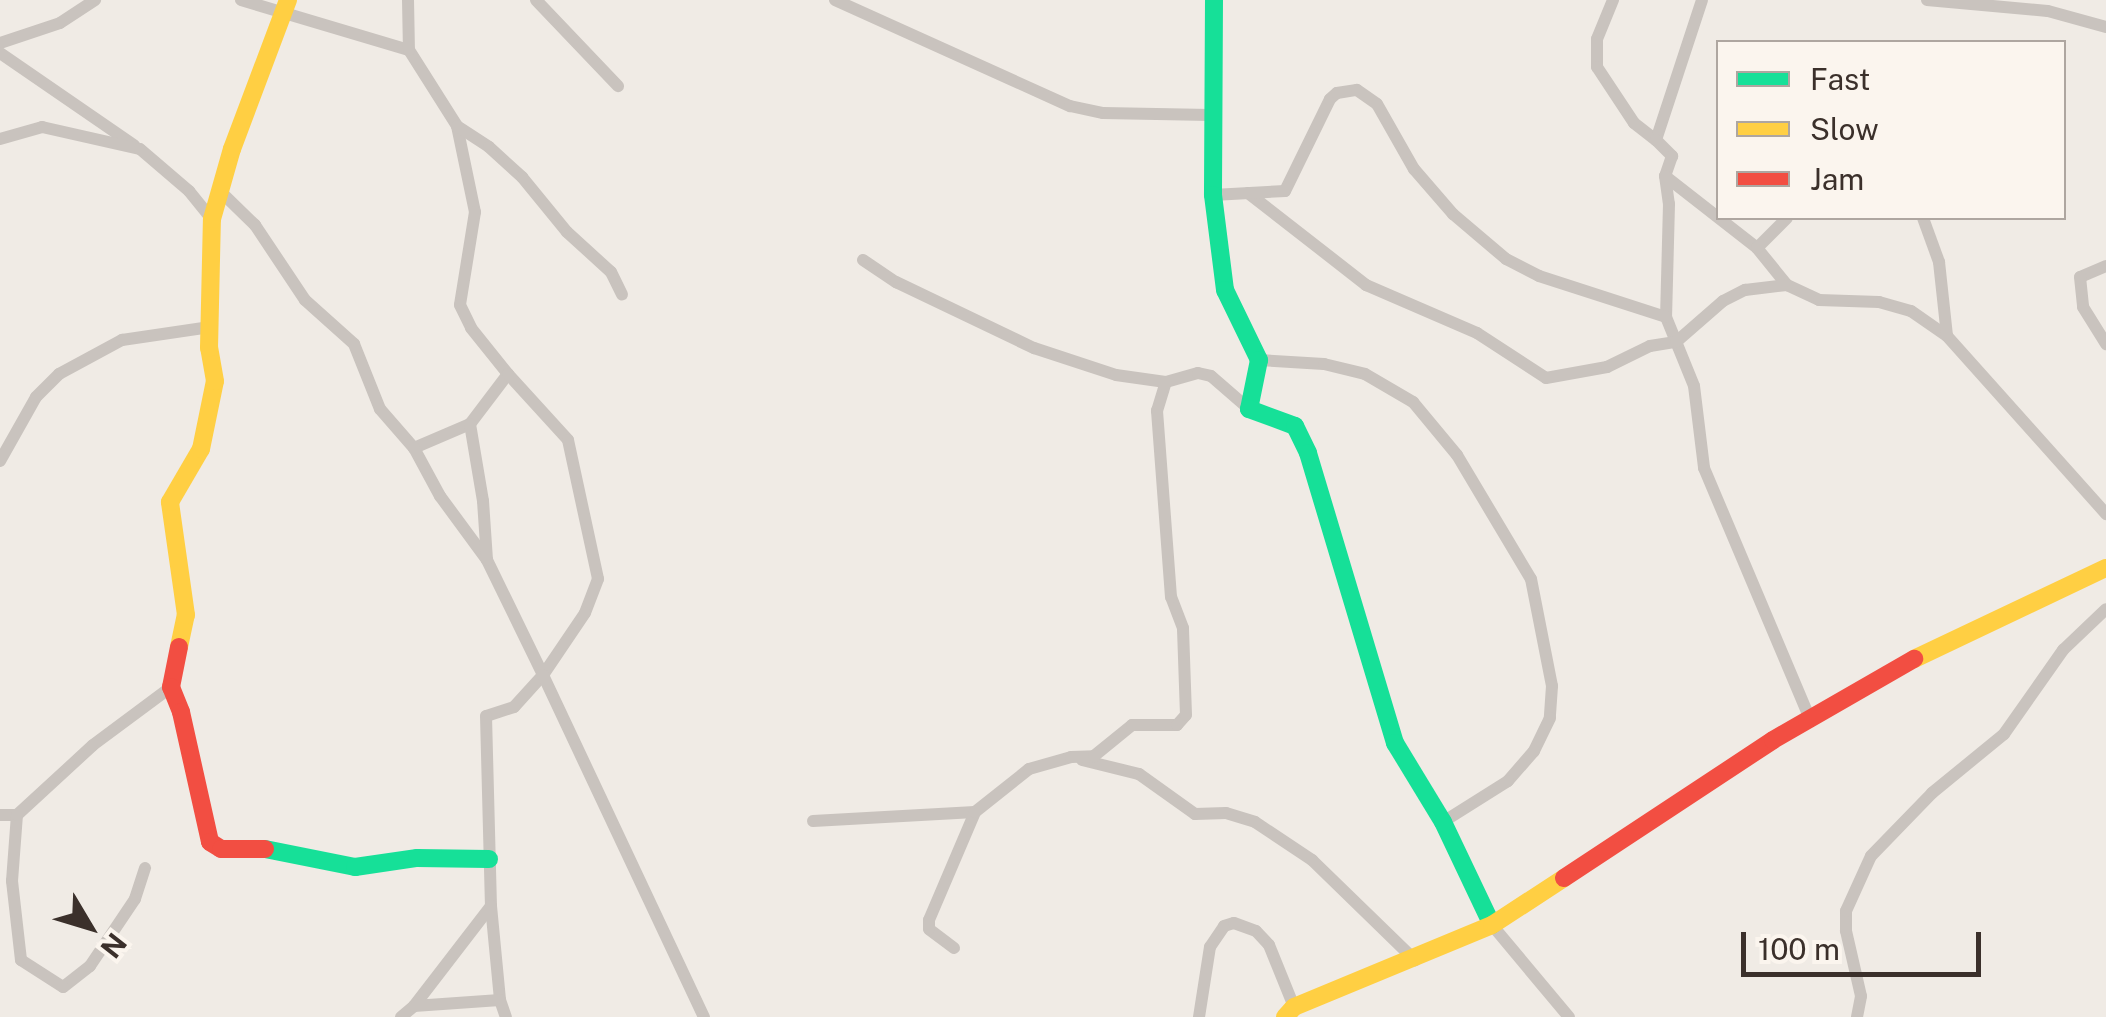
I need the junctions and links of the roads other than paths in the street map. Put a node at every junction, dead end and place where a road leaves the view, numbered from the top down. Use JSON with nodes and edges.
{"nodes":[{"id":1,"x":96,"y":0,"type":"edge"},
{"id":2,"x":242,"y":0,"type":"edge"},
{"id":3,"x":408,"y":0,"type":"edge"},
{"id":4,"x":536,"y":0,"type":"edge"},
{"id":5,"x":835,"y":0,"type":"edge"},
{"id":6,"x":1214,"y":0,"type":"edge"},
{"id":7,"x":1613,"y":0,"type":"edge"},
{"id":8,"x":1702,"y":0,"type":"edge"},
{"id":9,"x":1927,"y":0,"type":"edge"},
{"id":10,"x":1956,"y":1,"type":"edge"},
{"id":11,"x":286,"y":6,"type":"edge"},
{"id":12,"x":2106,"y":27,"type":"edge"},
{"id":13,"x":0,"y":43,"type":"edge"},
{"id":14,"x":409,"y":50,"type":"junction"},
{"id":15,"x":0,"y":53,"type":"edge"},
{"id":16,"x":618,"y":86,"type":"dead end"},
{"id":17,"x":1210,"y":115,"type":"junction"},
{"id":18,"x":458,"y":126,"type":"junction"},
{"id":19,"x":0,"y":139,"type":"edge"},
{"id":20,"x":1656,"y":140,"type":"junction"},
{"id":21,"x":140,"y":149,"type":"junction"},
{"id":22,"x":1665,"y":176,"type":"junction"},
{"id":23,"x":220,"y":191,"type":"junction"},
{"id":24,"x":1248,"y":194,"type":"junction"},
{"id":25,"x":1214,"y":195,"type":"junction"},
{"id":26,"x":1716,"y":215,"type":"edge"},
{"id":27,"x":212,"y":220,"type":"junction"},
{"id":28,"x":1722,"y":220,"type":"edge"},
{"id":29,"x":1785,"y":220,"type":"edge"},
{"id":30,"x":1924,"y":220,"type":"edge"},
{"id":31,"x":1758,"y":248,"type":"junction"},
{"id":32,"x":862,"y":260,"type":"dead end"},
{"id":33,"x":2106,"y":266,"type":"edge"},
{"id":34,"x":1787,"y":285,"type":"junction"},
{"id":35,"x":622,"y":295,"type":"dead end"},
{"id":36,"x":1666,"y":316,"type":"junction"},
{"id":37,"x":210,"y":327,"type":"junction"},
{"id":38,"x":1948,"y":336,"type":"junction"},
{"id":39,"x":1676,"y":342,"type":"junction"},
{"id":40,"x":2106,"y":344,"type":"edge"},
{"id":41,"x":1260,"y":360,"type":"junction"},
{"id":42,"x":508,"y":374,"type":"junction"},
{"id":43,"x":1166,"y":382,"type":"junction"},
{"id":44,"x":1250,"y":409,"type":"junction"},
{"id":45,"x":470,"y":424,"type":"junction"},
{"id":46,"x":414,"y":448,"type":"junction"},
{"id":47,"x":0,"y":462,"type":"edge"},
{"id":48,"x":2106,"y":514,"type":"edge"},
{"id":49,"x":487,"y":560,"type":"junction"},
{"id":50,"x":2106,"y":568,"type":"edge"},
{"id":51,"x":2106,"y":608,"type":"edge"},
{"id":52,"x":543,"y":675,"type":"junction"},
{"id":53,"x":171,"y":687,"type":"junction"},
{"id":54,"x":1810,"y":720,"type":"junction"},
{"id":55,"x":1072,"y":757,"type":"junction"},
{"id":56,"x":975,"y":812,"type":"junction"},
{"id":57,"x":0,"y":815,"type":"edge"},
{"id":58,"x":17,"y":815,"type":"junction"},
{"id":59,"x":814,"y":821,"type":"dead end"},
{"id":60,"x":1443,"y":822,"type":"junction"},
{"id":61,"x":489,"y":859,"type":"junction"},
{"id":62,"x":145,"y":868,"type":"dead end"},
{"id":63,"x":491,"y":906,"type":"junction"},
{"id":64,"x":1492,"y":925,"type":"junction"},
{"id":65,"x":954,"y":948,"type":"dead end"},
{"id":66,"x":1415,"y":960,"type":"junction"},
{"id":67,"x":500,"y":1000,"type":"junction"},
{"id":68,"x":414,"y":1006,"type":"junction"},
{"id":69,"x":1289,"y":1012,"type":"edge"},
{"id":70,"x":402,"y":1017,"type":"edge"},
{"id":71,"x":506,"y":1017,"type":"edge"},
{"id":72,"x":704,"y":1017,"type":"edge"},
{"id":73,"x":1199,"y":1017,"type":"edge"},
{"id":74,"x":1569,"y":1017,"type":"edge"},
{"id":75,"x":1857,"y":1017,"type":"edge"}],
"edges":[{"from":1,"to":13,"type":"street"},
{"from":2,"to":11,"type":"street"},
{"from":3,"to":14,"type":"street"},
{"from":4,"to":16,"type":"street"},
{"from":5,"to":17,"type":"street"},
{"from":6,"to":17,"type":"street"},
{"from":7,"to":20,"type":"street"},
{"from":8,"to":20,"type":"street"},
{"from":9,"to":10,"type":"street"},
{"from":10,"to":12,"type":"street"},
{"from":11,"to":14,"type":"street"},
{"from":11,"to":23,"type":"street"},
{"from":14,"to":18,"type":"street"},
{"from":15,"to":21,"type":"street"},
{"from":17,"to":25,"type":"street"},
{"from":18,"to":35,"type":"street"},
{"from":18,"to":42,"type":"street"},
{"from":19,"to":21,"type":"street"},
{"from":20,"to":22,"type":"street"},
{"from":21,"to":27,"type":"street"},
{"from":22,"to":26,"type":"street"},
{"from":22,"to":36,"type":"street"},
{"from":23,"to":27,"type":"street"},
{"from":23,"to":46,"type":"street"},
{"from":24,"to":25,"type":"street"},
{"from":24,"to":36,"type":"street"},
{"from":24,"to":39,"type":"street"},
{"from":25,"to":41,"type":"street"},
{"from":27,"to":37,"type":"street"},
{"from":28,"to":31,"type":"street"},
{"from":29,"to":31,"type":"street"},
{"from":30,"to":38,"type":"street"},
{"from":31,"to":34,"type":"street"},
{"from":32,"to":43,"type":"street"},
{"from":33,"to":40,"type":"street"},
{"from":34,"to":38,"type":"street"},
{"from":34,"to":39,"type":"street"},
{"from":36,"to":39,"type":"street"},
{"from":37,"to":47,"type":"street"},
{"from":37,"to":53,"type":"street"},
{"from":38,"to":48,"type":"street"},
{"from":39,"to":54,"type":"street"},
{"from":41,"to":44,"type":"street"},
{"from":41,"to":60,"type":"street"},
{"from":42,"to":45,"type":"street"},
{"from":42,"to":52,"type":"street"},
{"from":43,"to":44,"type":"street"},
{"from":43,"to":55,"type":"street"},
{"from":44,"to":60,"type":"street"},
{"from":45,"to":46,"type":"street"},
{"from":45,"to":49,"type":"street"},
{"from":46,"to":49,"type":"street"},
{"from":49,"to":52,"type":"street"},
{"from":50,"to":54,"type":"street"},
{"from":51,"to":75,"type":"street"},
{"from":52,"to":61,"type":"street"},
{"from":52,"to":72,"type":"street"},
{"from":53,"to":58,"type":"street"},
{"from":53,"to":61,"type":"street"},
{"from":54,"to":64,"type":"street"},
{"from":55,"to":56,"type":"street"},
{"from":55,"to":66,"type":"street"},
{"from":56,"to":59,"type":"street"},
{"from":56,"to":65,"type":"street"},
{"from":57,"to":58,"type":"street"},
{"from":58,"to":62,"type":"street"},
{"from":60,"to":64,"type":"street"},
{"from":61,"to":63,"type":"street"},
{"from":63,"to":67,"type":"street"},
{"from":63,"to":68,"type":"street"},
{"from":64,"to":66,"type":"street"},
{"from":64,"to":74,"type":"street"},
{"from":66,"to":69,"type":"street"},
{"from":67,"to":68,"type":"street"},
{"from":67,"to":71,"type":"street"},
{"from":68,"to":70,"type":"street"},
{"from":69,"to":73,"type":"street"}]}
